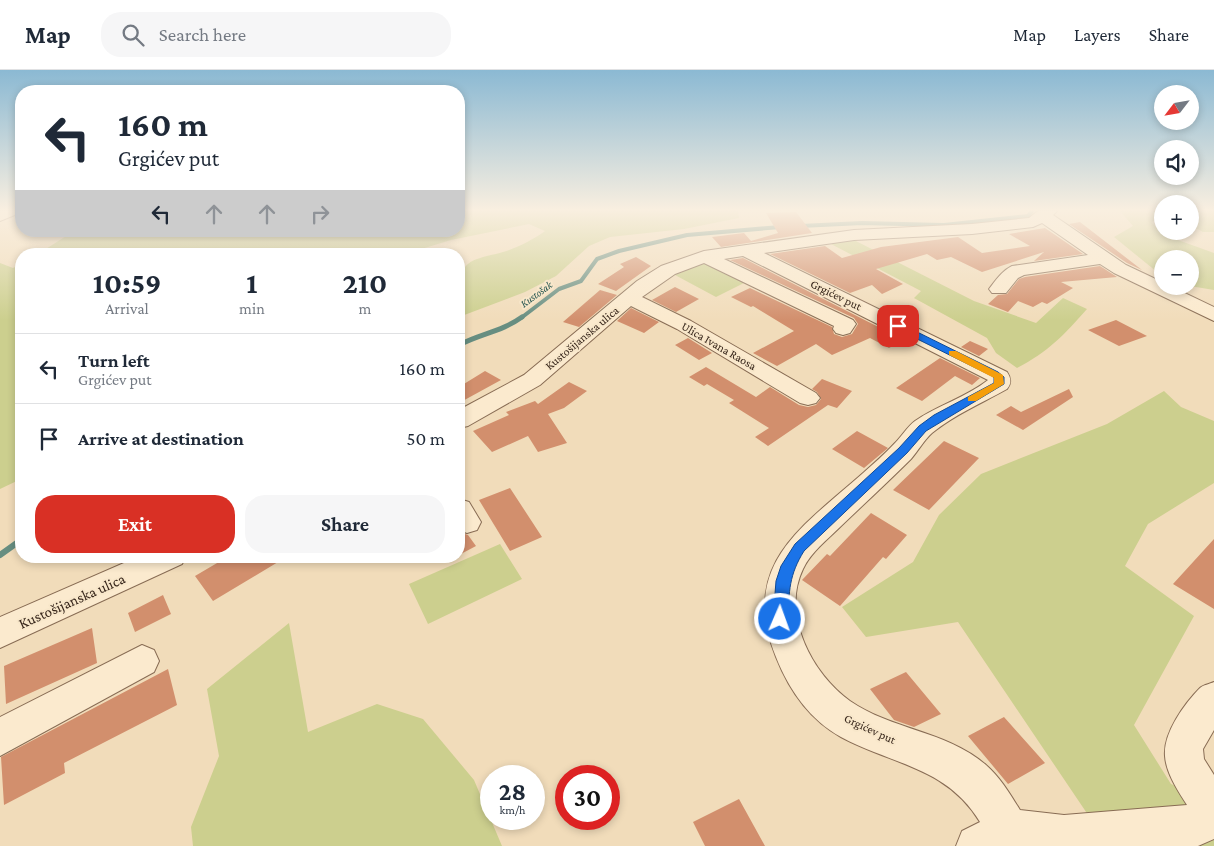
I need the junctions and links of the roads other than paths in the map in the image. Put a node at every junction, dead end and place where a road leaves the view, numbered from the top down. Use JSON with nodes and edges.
{"nodes":[{"id":1,"x":765,"y":247,"type":"edge"},
{"id":2,"x":1089,"y":247,"type":"edge"},
{"id":3,"x":745,"y":250,"type":"junction"},
{"id":4,"x":704,"y":256,"type":"junction"},
{"id":5,"x":1103,"y":258,"type":"junction"},
{"id":6,"x":1154,"y":283,"type":"edge"},
{"id":7,"x":999,"y":288,"type":"dead end"},
{"id":8,"x":1177,"y":295,"type":"edge"},
{"id":9,"x":1198,"y":295,"type":"edge"},
{"id":10,"x":629,"y":298,"type":"junction"},
{"id":11,"x":1214,"y":299,"type":"edge"},
{"id":12,"x":1214,"y":315,"type":"edge"},
{"id":13,"x":843,"y":329,"type":"dead end"},
{"id":14,"x":808,"y":398,"type":"dead end"},
{"id":15,"x":465,"y":417,"type":"edge"},
{"id":16,"x":155,"y":563,"type":"edge"},
{"id":17,"x":0,"y":633,"type":"edge"},
{"id":18,"x":142,"y":661,"type":"dead end"},
{"id":19,"x":1214,"y":699,"type":"edge"},
{"id":20,"x":0,"y":737,"type":"edge"},
{"id":21,"x":992,"y":838,"type":"edge"}],
"edges":[{"from":1,"to":3,"type":"street","name":"Kustošijanska ulica"},
{"from":2,"to":5,"type":"street"},
{"from":3,"to":4,"type":"street","name":"Kustošijanska ulica"},
{"from":3,"to":21,"type":"street","name":"Grgićev put"},
{"from":4,"to":10,"type":"street","name":"Kustošijanska ulica"},
{"from":4,"to":13,"type":"street"},
{"from":5,"to":6,"type":"street"},
{"from":5,"to":7,"type":"street"},
{"from":8,"to":12,"type":"street"},
{"from":9,"to":11,"type":"street"},
{"from":10,"to":14,"type":"street","name":"Ulica Ivana Raosa"},
{"from":10,"to":15,"type":"street","name":"Kustošijanska ulica"},
{"from":16,"to":17,"type":"street","name":"Kustošijanska ulica"},
{"from":18,"to":20,"type":"street"},
{"from":19,"to":21,"type":"street"}]}
